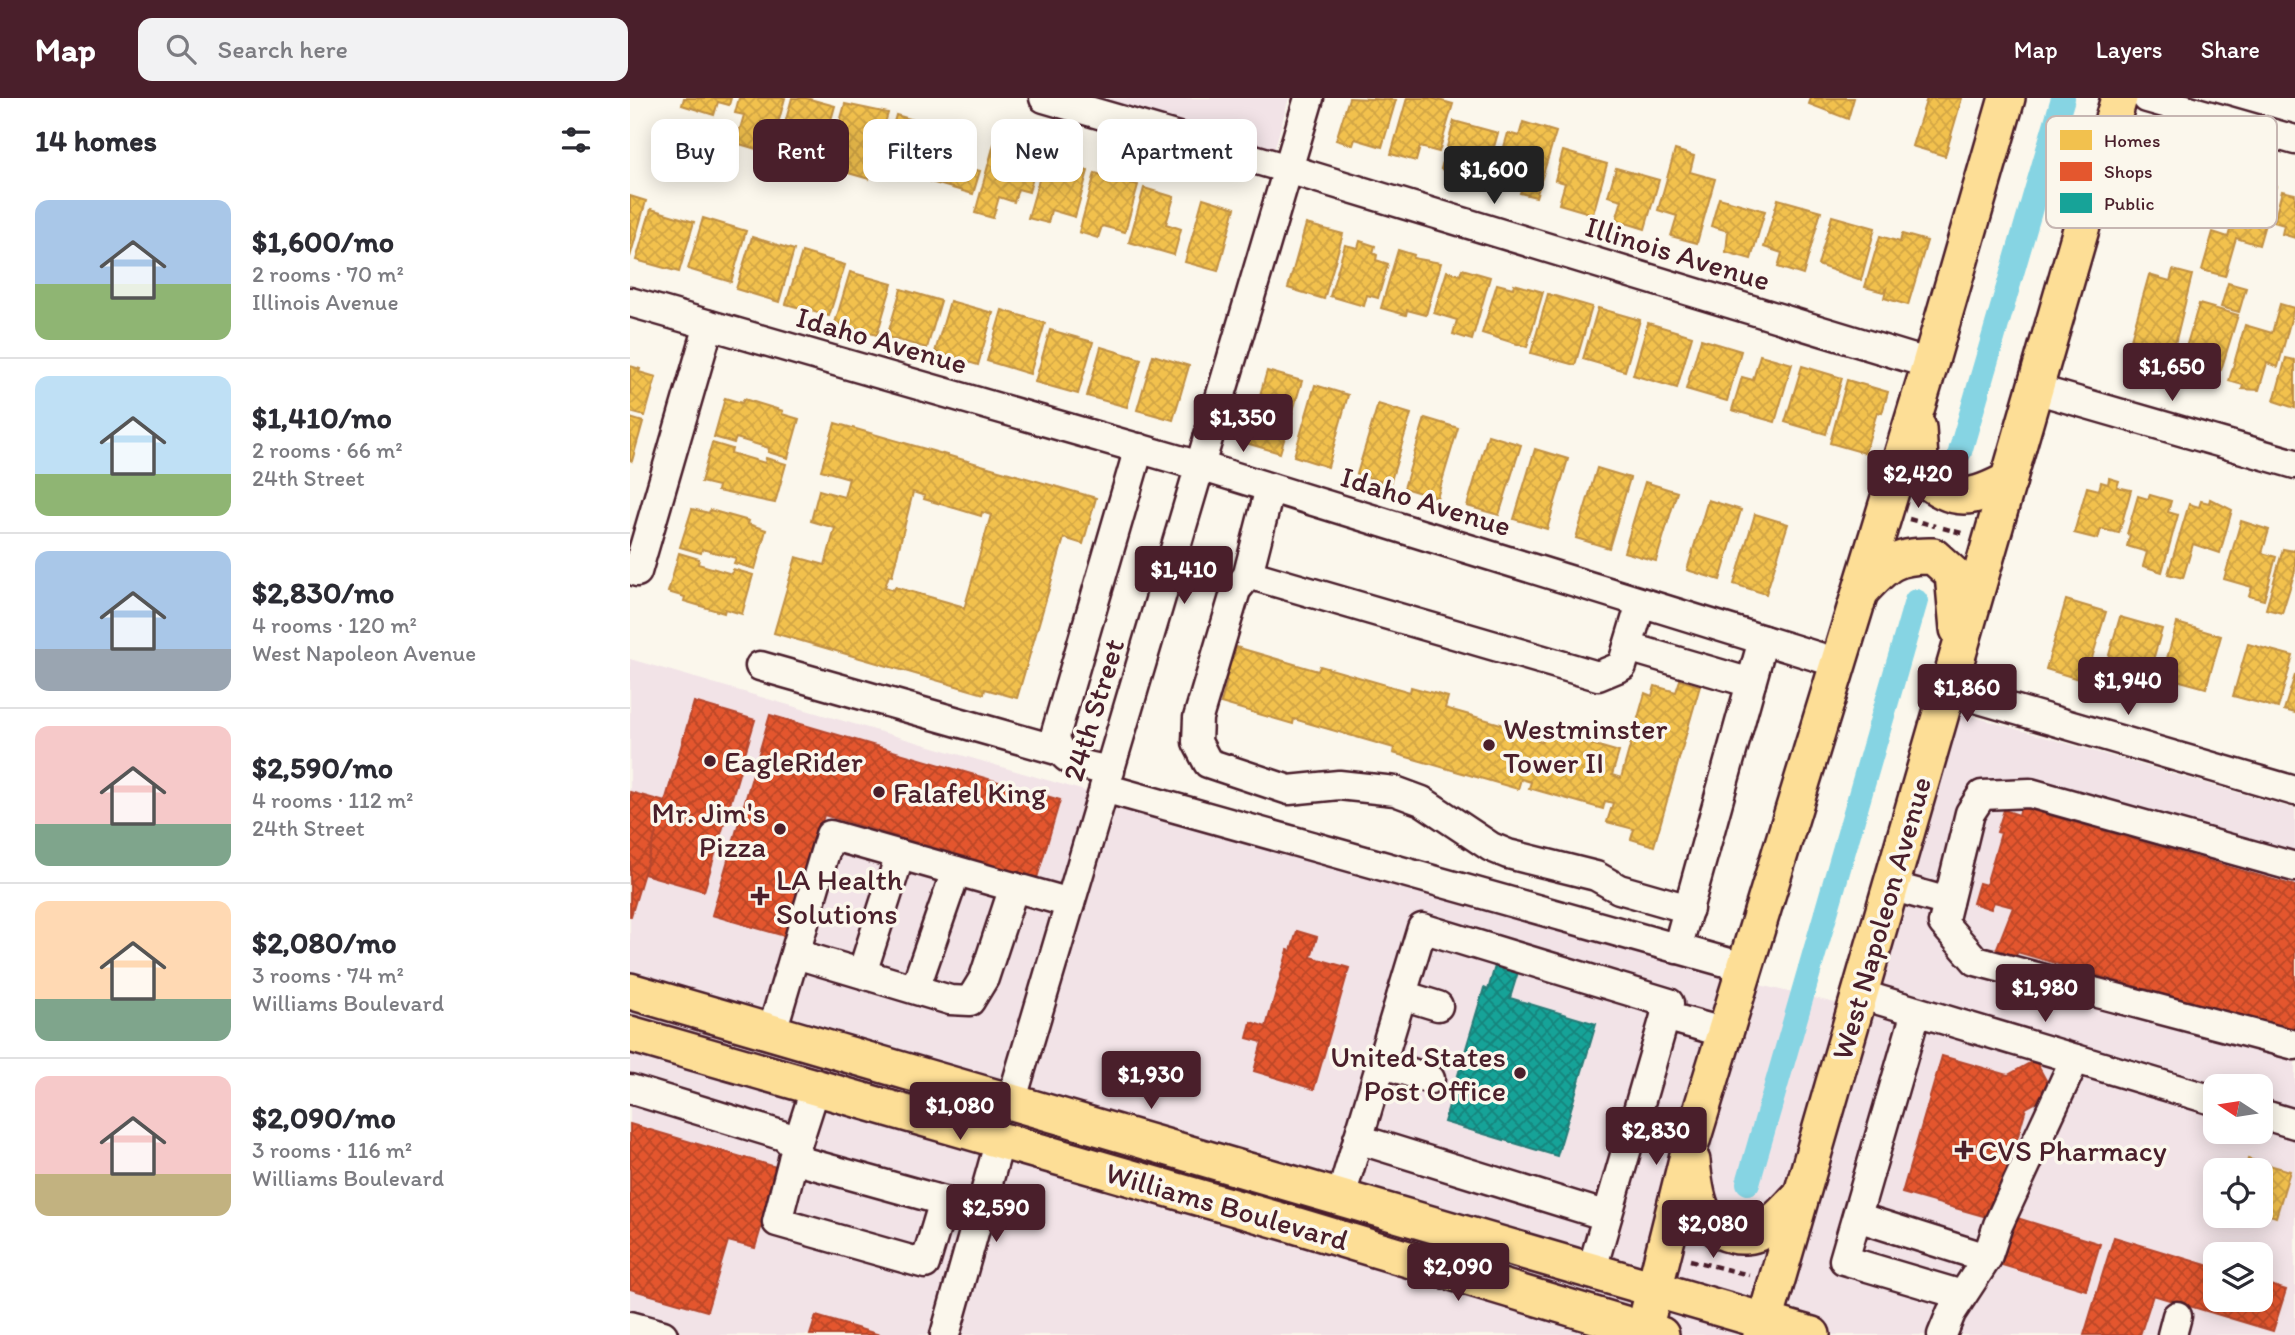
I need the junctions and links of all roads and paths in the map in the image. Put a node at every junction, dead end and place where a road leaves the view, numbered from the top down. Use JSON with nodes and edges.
{"nodes":[{"id":1,"x":1044,"y":98,"type":"edge"},
{"id":2,"x":1309,"y":98,"type":"edge"},
{"id":3,"x":2007,"y":98,"type":"edge"},
{"id":4,"x":2119,"y":98,"type":"edge"},
{"id":5,"x":2147,"y":98,"type":"edge"},
{"id":6,"x":2114,"y":116,"type":"edge"},
{"id":7,"x":2210,"y":116,"type":"edge"},
{"id":8,"x":2277,"y":135,"type":"edge"},
{"id":9,"x":2295,"y":140,"type":"edge"},
{"id":10,"x":1288,"y":169,"type":"junction"},
{"id":11,"x":2081,"y":228,"type":"edge"},
{"id":12,"x":630,"y":302,"type":"edge"},
{"id":13,"x":709,"y":325,"type":"junction"},
{"id":14,"x":1930,"y":364,"type":"junction"},
{"id":15,"x":2035,"y":389,"type":"junction"},
{"id":16,"x":1917,"y":407,"type":"junction"},
{"id":17,"x":1139,"y":448,"type":"junction"},
{"id":18,"x":2295,"y":464,"type":"edge"},
{"id":19,"x":1200,"y":466,"type":"junction"},
{"id":20,"x":2009,"y":480,"type":"junction"},
{"id":21,"x":1270,"y":488,"type":"junction"},
{"id":22,"x":637,"y":572,"type":"dead end"},
{"id":23,"x":1249,"y":574,"type":"junction"},
{"id":24,"x":1860,"y":591,"type":"junction"},
{"id":25,"x":1642,"y":603,"type":"junction"},
{"id":26,"x":1763,"y":640,"type":"junction"},
{"id":27,"x":1628,"y":647,"type":"junction"},
{"id":28,"x":1960,"y":650,"type":"junction"},
{"id":29,"x":1838,"y":663,"type":"junction"},
{"id":30,"x":760,"y":666,"type":"dead end"},
{"id":31,"x":1751,"y":683,"type":"junction"},
{"id":32,"x":1948,"y":691,"type":"junction"},
{"id":33,"x":1058,"y":750,"type":"junction"},
{"id":34,"x":1107,"y":779,"type":"junction"},
{"id":35,"x":2295,"y":791,"type":"edge"},
{"id":36,"x":900,"y":855,"type":"junction"},
{"id":37,"x":2295,"y":867,"type":"edge"},
{"id":38,"x":956,"y":871,"type":"junction"},
{"id":39,"x":1891,"y":886,"type":"junction"},
{"id":40,"x":1014,"y":887,"type":"junction"},
{"id":41,"x":1948,"y":902,"type":"junction"},
{"id":42,"x":1070,"y":903,"type":"junction"},
{"id":43,"x":1689,"y":909,"type":"junction"},
{"id":44,"x":1678,"y":949,"type":"junction"},
{"id":45,"x":796,"y":954,"type":"junction"},
{"id":46,"x":1747,"y":968,"type":"junction"},
{"id":47,"x":862,"y":973,"type":"junction"},
{"id":48,"x":915,"y":989,"type":"junction"},
{"id":49,"x":630,"y":991,"type":"edge"},
{"id":50,"x":1859,"y":994,"type":"junction"},
{"id":51,"x":1402,"y":995,"type":"junction"},
{"id":52,"x":1438,"y":1006,"type":"dead end"},
{"id":53,"x":1916,"y":1012,"type":"junction"},
{"id":54,"x":1665,"y":1016,"type":"junction"},
{"id":55,"x":772,"y":1031,"type":"junction"},
{"id":56,"x":1726,"y":1033,"type":"junction"},
{"id":57,"x":630,"y":1034,"type":"edge"},
{"id":58,"x":2295,"y":1045,"type":"edge"},
{"id":59,"x":2076,"y":1059,"type":"junction"},
{"id":60,"x":1381,"y":1063,"type":"junction"},
{"id":61,"x":1430,"y":1079,"type":"dead end"},
{"id":62,"x":816,"y":1086,"type":"junction"},
{"id":63,"x":630,"y":1089,"type":"edge"},
{"id":64,"x":2203,"y":1097,"type":"edge"},
{"id":65,"x":1012,"y":1100,"type":"junction"},
{"id":66,"x":883,"y":1105,"type":"junction"},
{"id":67,"x":2273,"y":1118,"type":"edge"},
{"id":68,"x":2295,"y":1124,"type":"edge"},
{"id":69,"x":1108,"y":1128,"type":"junction"},
{"id":70,"x":1357,"y":1139,"type":"junction"},
{"id":71,"x":1000,"y":1140,"type":"junction"},
{"id":72,"x":1690,"y":1147,"type":"junction"},
{"id":73,"x":794,"y":1153,"type":"junction"},
{"id":74,"x":1802,"y":1194,"type":"junction"},
{"id":75,"x":1340,"y":1196,"type":"junction"},
{"id":76,"x":1607,"y":1216,"type":"junction"},
{"id":77,"x":1857,"y":1216,"type":"junction"},
{"id":78,"x":1679,"y":1257,"type":"dead end"},
{"id":79,"x":927,"y":1258,"type":"junction"},
{"id":80,"x":1987,"y":1258,"type":"junction"},
{"id":81,"x":964,"y":1269,"type":"junction"},
{"id":82,"x":1592,"y":1269,"type":"junction"},
{"id":83,"x":1758,"y":1277,"type":"dead end"},
{"id":84,"x":1654,"y":1289,"type":"junction"},
{"id":85,"x":1962,"y":1295,"type":"junction"},
{"id":86,"x":630,"y":1326,"type":"edge"},
{"id":87,"x":1763,"y":1328,"type":"edge"},
{"id":88,"x":1649,"y":1333,"type":"edge"},
{"id":89,"x":663,"y":1335,"type":"edge"},
{"id":90,"x":946,"y":1335,"type":"edge"},
{"id":91,"x":1812,"y":1335,"type":"edge"},
{"id":92,"x":1942,"y":1335,"type":"edge"}],
"edges":[{"from":1,"to":10,"type":"street","name":"Illinois Avenue"},
{"from":2,"to":10,"type":"street","name":"24th Street"},
{"from":3,"to":14,"type":"main road"},
{"from":4,"to":6,"type":"main road","name":"West Napoleon Avenue"},
{"from":5,"to":7,"type":"street"},
{"from":8,"to":9,"type":"street"},
{"from":10,"to":14,"type":"street","name":"Illinois Avenue"},
{"from":10,"to":19,"type":"street","name":"24th Street"},
{"from":11,"to":15,"type":"main road","name":"West Napoleon Avenue"},
{"from":12,"to":13,"type":"street","name":"Idaho Avenue"},
{"from":13,"to":17,"type":"street","name":"Idaho Avenue"},
{"from":13,"to":22,"type":"street"},
{"from":14,"to":16,"type":"main road"},
{"from":15,"to":18,"type":"street"},
{"from":15,"to":20,"type":"main road","name":"West Napoleon Avenue"},
{"from":16,"to":20,"type":"main road"},
{"from":16,"to":24,"type":"main road"},
{"from":17,"to":19,"type":"street","name":"Idaho Avenue"},
{"from":17,"to":33,"type":"street"},
{"from":19,"to":21,"type":"street","name":"Idaho Avenue"},
{"from":19,"to":34,"type":"street","name":"24th Street"},
{"from":20,"to":28,"type":"main road","name":"West Napoleon Avenue"},
{"from":21,"to":23,"type":"street"},
{"from":21,"to":25,"type":"street","name":"Idaho Avenue"},
{"from":23,"to":27,"type":"street"},
{"from":23,"to":43,"type":"street"},
{"from":24,"to":28,"type":"main road"},
{"from":24,"to":29,"type":"main road"},
{"from":25,"to":26,"type":"street","name":"Idaho Avenue"},
{"from":25,"to":27,"type":"street"},
{"from":26,"to":29,"type":"street","name":"Idaho Avenue"},
{"from":26,"to":31,"type":"street"},
{"from":27,"to":31,"type":"street"},
{"from":28,"to":32,"type":"main road","name":"West Napoleon Avenue"},
{"from":29,"to":46,"type":"main road"},
{"from":30,"to":33,"type":"street"},
{"from":31,"to":43,"type":"street"},
{"from":32,"to":35,"type":"street"},
{"from":32,"to":39,"type":"main road","name":"West Napoleon Avenue"},
{"from":33,"to":34,"type":"street"},
{"from":34,"to":42,"type":"street","name":"24th Street"},
{"from":34,"to":44,"type":"street"},
{"from":36,"to":38,"type":"street"},
{"from":36,"to":45,"type":"street"},
{"from":36,"to":47,"type":"street"},
{"from":37,"to":41,"type":"street"},
{"from":38,"to":40,"type":"street"},
{"from":38,"to":48,"type":"street"},
{"from":39,"to":41,"type":"street"},
{"from":39,"to":50,"type":"main road","name":"West Napoleon Avenue"},
{"from":40,"to":42,"type":"street"},
{"from":40,"to":48,"type":"street"},
{"from":41,"to":58,"type":"street"},
{"from":42,"to":65,"type":"street","name":"24th Street"},
{"from":43,"to":44,"type":"street"},
{"from":44,"to":46,"type":"street"},
{"from":45,"to":47,"type":"street"},
{"from":45,"to":55,"type":"street"},
{"from":46,"to":56,"type":"main road"},
{"from":47,"to":48,"type":"street"},
{"from":49,"to":55,"type":"main road","name":"Williams Boulevard"},
{"from":50,"to":53,"type":"street"},
{"from":50,"to":74,"type":"main road","name":"West Napoleon Avenue"},
{"from":51,"to":52,"type":"street"},
{"from":51,"to":54,"type":"street"},
{"from":51,"to":60,"type":"street"},
{"from":53,"to":59,"type":"street"},
{"from":53,"to":77,"type":"street"},
{"from":54,"to":56,"type":"street"},
{"from":54,"to":76,"type":"street"},
{"from":55,"to":65,"type":"main road","name":"Williams Boulevard"},
{"from":56,"to":72,"type":"main road"},
{"from":57,"to":62,"type":"main road","name":"Williams Boulevard"},
{"from":59,"to":64,"type":"street"},
{"from":59,"to":80,"type":"street"},
{"from":60,"to":61,"type":"street"},
{"from":60,"to":70,"type":"street"},
{"from":62,"to":66,"type":"main road","name":"Williams Boulevard"},
{"from":62,"to":73,"type":"street"},
{"from":63,"to":73,"type":"street"},
{"from":65,"to":66,"type":"main road"},
{"from":65,"to":69,"type":"main road","name":"Williams Boulevard"},
{"from":66,"to":71,"type":"main road","name":"Williams Boulevard"},
{"from":67,"to":68,"type":"street"},
{"from":69,"to":71,"type":"main road"},
{"from":69,"to":75,"type":"main road","name":"Williams Boulevard"},
{"from":70,"to":75,"type":"street"},
{"from":70,"to":76,"type":"street"},
{"from":71,"to":81,"type":"street"},
{"from":71,"to":88,"type":"main road","name":"Williams Boulevard"},
{"from":72,"to":74,"type":"main road"},
{"from":72,"to":84,"type":"main road"},
{"from":73,"to":79,"type":"street"},
{"from":73,"to":79,"type":"street"},
{"from":74,"to":87,"type":"main road","name":"West Napoleon Avenue"},
{"from":75,"to":82,"type":"main road","name":"Williams Boulevard"},
{"from":76,"to":82,"type":"street"},
{"from":77,"to":80,"type":"street"},
{"from":77,"to":85,"type":"street"},
{"from":78,"to":83,"type":"path"},
{"from":79,"to":81,"type":"street"},
{"from":80,"to":85,"type":"street"},
{"from":81,"to":90,"type":"street"},
{"from":82,"to":84,"type":"main road","name":"Williams Boulevard"},
{"from":84,"to":87,"type":"main road","name":"Williams Boulevard"},
{"from":84,"to":88,"type":"main road"},
{"from":85,"to":92,"type":"street"},
{"from":86,"to":89,"type":"street"},
{"from":87,"to":91,"type":"main road","name":"Williams Boulevard"}]}
